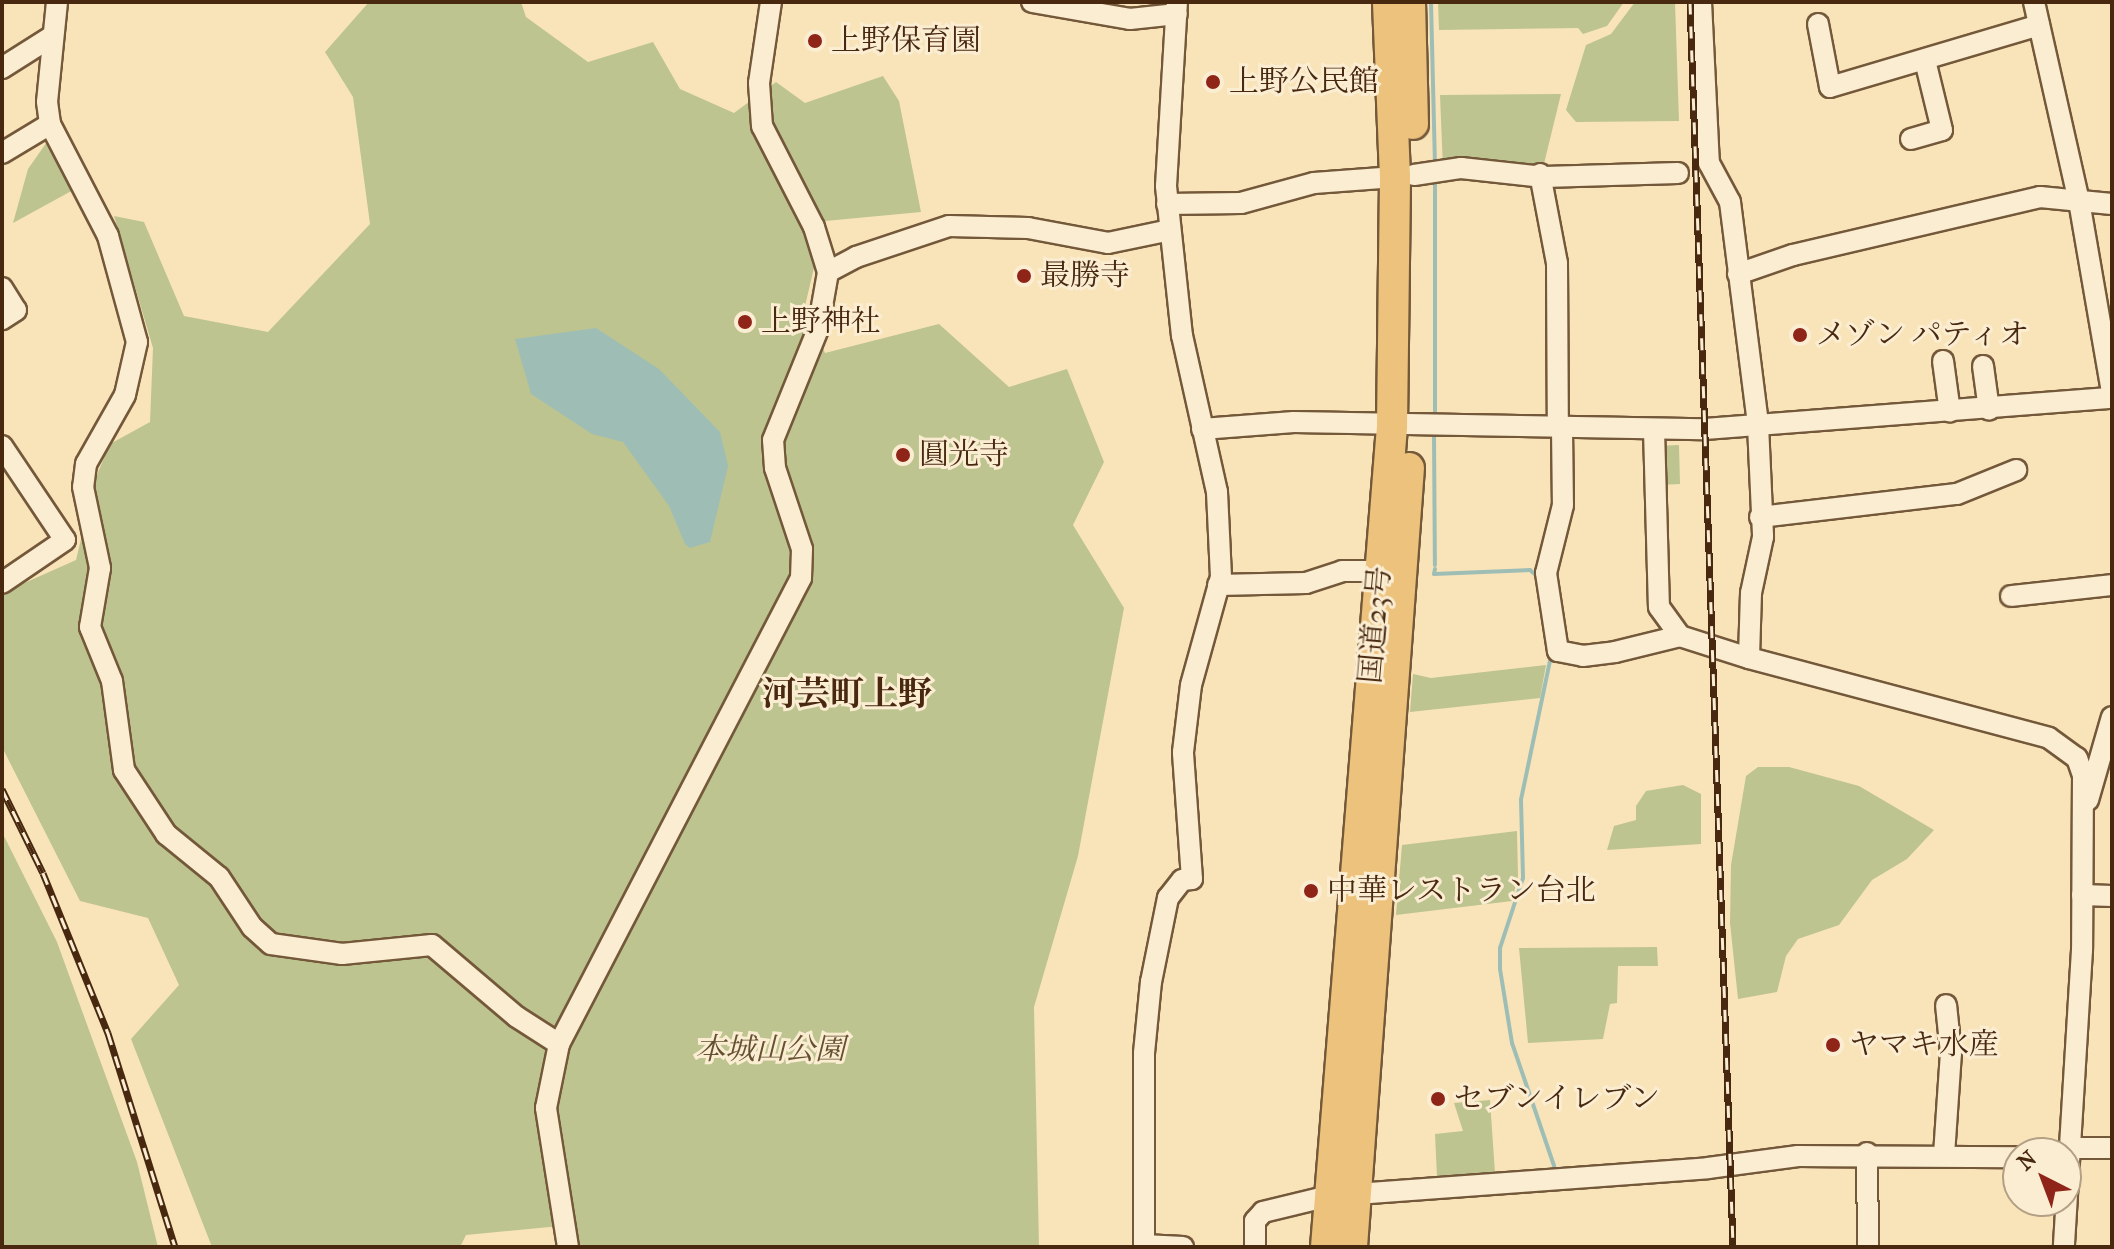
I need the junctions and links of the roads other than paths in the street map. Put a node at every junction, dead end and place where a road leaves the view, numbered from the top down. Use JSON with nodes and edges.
{"nodes":[{"id":1,"x":57,"y":2,"type":"edge"},
{"id":2,"x":771,"y":2,"type":"edge"},
{"id":3,"x":1032,"y":2,"type":"edge"},
{"id":4,"x":1388,"y":2,"type":"edge"},
{"id":5,"x":1410,"y":2,"type":"edge"},
{"id":6,"x":1701,"y":2,"type":"edge"},
{"id":7,"x":2034,"y":2,"type":"edge"},
{"id":8,"x":1177,"y":8,"type":"edge"},
{"id":9,"x":1818,"y":24,"type":"dead end"},
{"id":10,"x":2039,"y":25,"type":"junction"},
{"id":11,"x":51,"y":37,"type":"junction"},
{"id":12,"x":1925,"y":60,"type":"junction"},
{"id":13,"x":2,"y":68,"type":"edge"},
{"id":14,"x":50,"y":124,"type":"junction"},
{"id":15,"x":1911,"y":139,"type":"dead end"},
{"id":16,"x":2,"y":153,"type":"edge"},
{"id":17,"x":1678,"y":173,"type":"dead end"},
{"id":18,"x":1540,"y":174,"type":"junction"},
{"id":19,"x":1405,"y":176,"type":"junction"},
{"id":20,"x":2079,"y":201,"type":"junction"},
{"id":21,"x":1167,"y":204,"type":"junction"},
{"id":22,"x":2112,"y":204,"type":"edge"},
{"id":23,"x":1170,"y":230,"type":"junction"},
{"id":24,"x":828,"y":272,"type":"junction"},
{"id":25,"x":1738,"y":274,"type":"junction"},
{"id":26,"x":2,"y":288,"type":"edge"},
{"id":27,"x":2,"y":319,"type":"edge"},
{"id":28,"x":1943,"y":361,"type":"dead end"},
{"id":29,"x":1983,"y":366,"type":"dead end"},
{"id":30,"x":2112,"y":395,"type":"edge"},
{"id":31,"x":1989,"y":410,"type":"junction"},
{"id":32,"x":1950,"y":412,"type":"junction"},
{"id":33,"x":1758,"y":425,"type":"junction"},
{"id":34,"x":1402,"y":426,"type":"junction"},
{"id":35,"x":1560,"y":428,"type":"junction"},
{"id":36,"x":1202,"y":429,"type":"junction"},
{"id":37,"x":1654,"y":430,"type":"junction"},
{"id":38,"x":2,"y":446,"type":"edge"},
{"id":39,"x":2016,"y":470,"type":"dead end"},
{"id":40,"x":1760,"y":517,"type":"junction"},
{"id":41,"x":1380,"y":571,"type":"junction"},
{"id":42,"x":2,"y":583,"type":"edge"},
{"id":43,"x":1218,"y":585,"type":"junction"},
{"id":44,"x":2112,"y":585,"type":"edge"},
{"id":45,"x":2011,"y":596,"type":"dead end"},
{"id":46,"x":1680,"y":636,"type":"junction"},
{"id":47,"x":1749,"y":658,"type":"junction"},
{"id":48,"x":2112,"y":717,"type":"edge"},
{"id":49,"x":2085,"y":812,"type":"junction"},
{"id":50,"x":2082,"y":895,"type":"junction"},
{"id":51,"x":2112,"y":896,"type":"edge"},
{"id":52,"x":1946,"y":1005,"type":"dead end"},
{"id":53,"x":559,"y":1044,"type":"junction"},
{"id":54,"x":2069,"y":1137,"type":"edge"},
{"id":55,"x":2112,"y":1148,"type":"edge"},
{"id":56,"x":1867,"y":1153,"type":"junction"},
{"id":57,"x":2082,"y":1153,"type":"edge"},
{"id":58,"x":1944,"y":1155,"type":"junction"},
{"id":59,"x":2002,"y":1157,"type":"edge"},
{"id":60,"x":1342,"y":1195,"type":"junction"},
{"id":61,"x":2065,"y":1217,"type":"edge"},
{"id":62,"x":1144,"y":1246,"type":"edge"},
{"id":63,"x":568,"y":1247,"type":"edge"},
{"id":64,"x":1183,"y":1247,"type":"edge"},
{"id":65,"x":1255,"y":1247,"type":"edge"},
{"id":66,"x":1326,"y":1247,"type":"edge"},
{"id":67,"x":1352,"y":1247,"type":"edge"},
{"id":68,"x":1868,"y":1247,"type":"edge"},
{"id":69,"x":2064,"y":1247,"type":"edge"}],
"edges":[{"from":1,"to":11,"type":"street"},
{"from":2,"to":24,"type":"street"},
{"from":3,"to":8,"type":"street"},
{"from":4,"to":19,"type":"highway","name":"国道23号"},
{"from":5,"to":19,"type":"highway","name":"国道23号"},
{"from":6,"to":25,"type":"street"},
{"from":7,"to":10,"type":"street"},
{"from":8,"to":21,"type":"street"},
{"from":9,"to":12,"type":"street"},
{"from":10,"to":12,"type":"street"},
{"from":10,"to":20,"type":"street"},
{"from":11,"to":13,"type":"street"},
{"from":11,"to":14,"type":"street"},
{"from":12,"to":15,"type":"street"},
{"from":14,"to":16,"type":"street"},
{"from":14,"to":53,"type":"street"},
{"from":17,"to":18,"type":"street"},
{"from":18,"to":19,"type":"street"},
{"from":18,"to":35,"type":"street"},
{"from":19,"to":21,"type":"street"},
{"from":19,"to":34,"type":"highway","name":"国道23号"},
{"from":20,"to":22,"type":"street"},
{"from":20,"to":25,"type":"street"},
{"from":20,"to":30,"type":"street"},
{"from":21,"to":23,"type":"street"},
{"from":23,"to":24,"type":"street"},
{"from":23,"to":36,"type":"street"},
{"from":24,"to":53,"type":"street"},
{"from":25,"to":33,"type":"street"},
{"from":26,"to":27,"type":"street"},
{"from":28,"to":32,"type":"street"},
{"from":29,"to":31,"type":"street"},
{"from":30,"to":31,"type":"street"},
{"from":31,"to":32,"type":"street"},
{"from":32,"to":33,"type":"street"},
{"from":33,"to":37,"type":"street"},
{"from":33,"to":40,"type":"street"},
{"from":34,"to":35,"type":"street"},
{"from":34,"to":36,"type":"street"},
{"from":34,"to":41,"type":"highway","name":"国道23号"},
{"from":34,"to":60,"type":"highway","name":"国道23号"},
{"from":35,"to":37,"type":"street"},
{"from":35,"to":46,"type":"street"},
{"from":36,"to":43,"type":"street"},
{"from":37,"to":46,"type":"street"},
{"from":38,"to":42,"type":"street"},
{"from":39,"to":40,"type":"street"},
{"from":40,"to":47,"type":"street"},
{"from":41,"to":43,"type":"street"},
{"from":41,"to":60,"type":"highway","name":"国道23号"},
{"from":43,"to":62,"type":"street"},
{"from":44,"to":45,"type":"street"},
{"from":46,"to":47,"type":"street"},
{"from":47,"to":49,"type":"street"},
{"from":48,"to":49,"type":"street"},
{"from":49,"to":50,"type":"street"},
{"from":50,"to":51,"type":"street"},
{"from":50,"to":54,"type":"street"},
{"from":52,"to":58,"type":"street"},
{"from":53,"to":63,"type":"street"},
{"from":55,"to":57,"type":"street"},
{"from":56,"to":58,"type":"street"},
{"from":56,"to":60,"type":"street"},
{"from":56,"to":68,"type":"street"},
{"from":58,"to":59,"type":"street"},
{"from":60,"to":65,"type":"street"},
{"from":60,"to":66,"type":"highway","name":"国道23号"},
{"from":60,"to":67,"type":"highway","name":"国道23号"},
{"from":61,"to":69,"type":"street"},
{"from":62,"to":64,"type":"street"}]}
